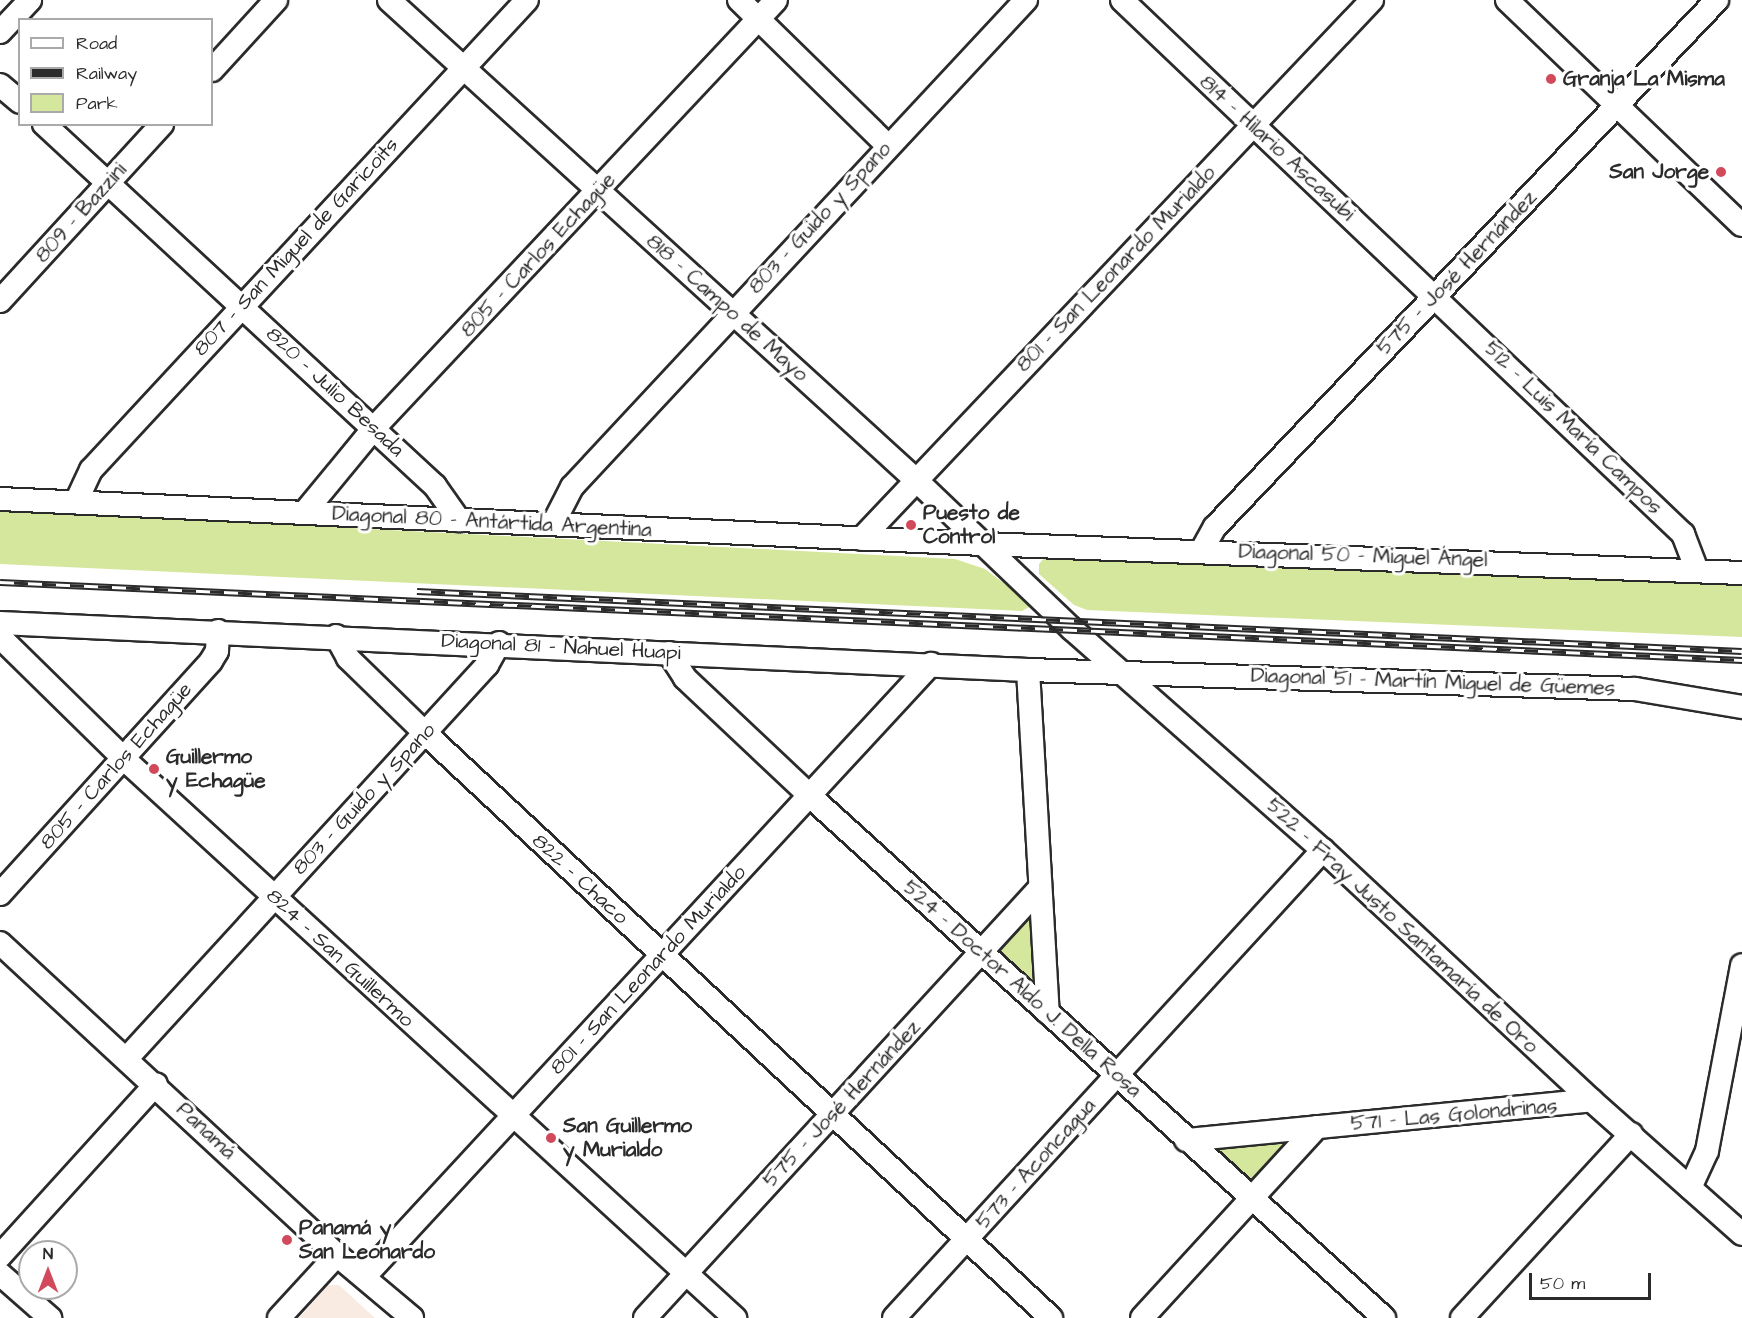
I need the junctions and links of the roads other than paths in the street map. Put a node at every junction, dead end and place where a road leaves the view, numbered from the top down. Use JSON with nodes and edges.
{"nodes":[{"id":1,"x":30,"y":0,"type":"edge"},
{"id":2,"x":276,"y":0,"type":"edge"},
{"id":3,"x":389,"y":0,"type":"edge"},
{"id":4,"x":526,"y":0,"type":"edge"},
{"id":5,"x":739,"y":0,"type":"edge"},
{"id":6,"x":776,"y":0,"type":"edge"},
{"id":7,"x":1026,"y":0,"type":"edge"},
{"id":8,"x":1122,"y":0,"type":"edge"},
{"id":9,"x":1372,"y":0,"type":"edge"},
{"id":10,"x":1507,"y":0,"type":"edge"},
{"id":11,"x":1717,"y":0,"type":"edge"},
{"id":12,"x":758,"y":18,"type":"junction"},
{"id":13,"x":0,"y":32,"type":"edge"},
{"id":14,"x":463,"y":66,"type":"junction"},
{"id":15,"x":213,"y":69,"type":"edge"},
{"id":16,"x":0,"y":85,"type":"edge"},
{"id":17,"x":18,"y":100,"type":"edge"},
{"id":18,"x":1618,"y":105,"type":"junction"},
{"id":19,"x":46,"y":126,"type":"edge"},
{"id":20,"x":160,"y":126,"type":"edge"},
{"id":21,"x":1253,"y":126,"type":"junction"},
{"id":22,"x":887,"y":145,"type":"junction"},
{"id":23,"x":108,"y":183,"type":"junction"},
{"id":24,"x":598,"y":191,"type":"junction"},
{"id":25,"x":1742,"y":225,"type":"edge"},
{"id":26,"x":1434,"y":296,"type":"junction"},
{"id":27,"x":0,"y":301,"type":"edge"},
{"id":28,"x":242,"y":304,"type":"junction"},
{"id":29,"x":732,"y":313,"type":"junction"},
{"id":30,"x":374,"y":428,"type":"junction"},
{"id":31,"x":916,"y":480,"type":"junction"},
{"id":32,"x":0,"y":499,"type":"edge"},
{"id":33,"x":76,"y":502,"type":"junction"},
{"id":34,"x":304,"y":513,"type":"junction"},
{"id":35,"x":459,"y":520,"type":"junction"},
{"id":36,"x":553,"y":524,"type":"junction"},
{"id":37,"x":861,"y":539,"type":"junction"},
{"id":38,"x":983,"y":544,"type":"junction"},
{"id":39,"x":1202,"y":550,"type":"junction"},
{"id":40,"x":1697,"y":570,"type":"junction"},
{"id":41,"x":1742,"y":573,"type":"edge"},
{"id":42,"x":1062,"y":619,"type":"joint"},
{"id":43,"x":0,"y":623,"type":"edge"},
{"id":44,"x":218,"y":631,"type":"junction"},
{"id":45,"x":336,"y":636,"type":"junction"},
{"id":46,"x":0,"y":637,"type":"edge"},
{"id":47,"x":499,"y":643,"type":"junction"},
{"id":48,"x":669,"y":653,"type":"junction"},
{"id":49,"x":931,"y":664,"type":"junction"},
{"id":50,"x":1028,"y":670,"type":"junction"},
{"id":51,"x":1122,"y":672,"type":"junction"},
{"id":52,"x":1742,"y":707,"type":"edge"},
{"id":53,"x":425,"y":733,"type":"junction"},
{"id":54,"x":123,"y":758,"type":"junction"},
{"id":55,"x":810,"y":796,"type":"junction"},
{"id":56,"x":1323,"y":850,"type":"junction"},
{"id":57,"x":1038,"y":890,"type":"junction"},
{"id":58,"x":0,"y":894,"type":"edge"},
{"id":59,"x":273,"y":897,"type":"junction"},
{"id":60,"x":0,"y":943,"type":"edge"},
{"id":61,"x":982,"y":952,"type":"junction"},
{"id":62,"x":661,"y":956,"type":"junction"},
{"id":63,"x":1742,"y":965,"type":"edge"},
{"id":64,"x":1048,"y":1012,"type":"junction"},
{"id":65,"x":128,"y":1058,"type":"junction"},
{"id":66,"x":1116,"y":1074,"type":"junction"},
{"id":67,"x":156,"y":1084,"type":"junction"},
{"id":68,"x":1590,"y":1100,"type":"junction"},
{"id":69,"x":832,"y":1115,"type":"junction"},
{"id":70,"x":513,"y":1117,"type":"junction"},
{"id":71,"x":1317,"y":1127,"type":"junction"},
{"id":72,"x":1631,"y":1134,"type":"junction"},
{"id":73,"x":1186,"y":1140,"type":"junction"},
{"id":74,"x":1690,"y":1188,"type":"junction"},
{"id":75,"x":1251,"y":1199,"type":"junction"},
{"id":76,"x":1741,"y":1231,"type":"edge"},
{"id":77,"x":968,"y":1239,"type":"junction"},
{"id":78,"x":337,"y":1255,"type":"junction"},
{"id":79,"x":0,"y":1256,"type":"edge"},
{"id":80,"x":686,"y":1273,"type":"junction"},
{"id":81,"x":0,"y":1274,"type":"edge"},
{"id":82,"x":365,"y":1276,"type":"junction"},
{"id":83,"x":50,"y":1318,"type":"edge"},
{"id":84,"x":279,"y":1318,"type":"edge"},
{"id":85,"x":412,"y":1318,"type":"edge"},
{"id":86,"x":645,"y":1318,"type":"edge"},
{"id":87,"x":735,"y":1318,"type":"edge"},
{"id":88,"x":894,"y":1318,"type":"edge"},
{"id":89,"x":1051,"y":1318,"type":"edge"},
{"id":90,"x":1142,"y":1318,"type":"edge"},
{"id":91,"x":1384,"y":1318,"type":"edge"},
{"id":92,"x":1462,"y":1318,"type":"edge"}],
"edges":[{"from":1,"to":13,"type":"street"},
{"from":2,"to":15,"type":"street"},
{"from":3,"to":14,"type":"street","name":"818 - Campo de Mayo"},
{"from":4,"to":14,"type":"street","name":"807 - San Miguel de Garicoits"},
{"from":5,"to":12,"type":"street"},
{"from":6,"to":12,"type":"street","name":"805 - Carlos Echagüe"},
{"from":7,"to":22,"type":"street","name":"803 - Guido y Spano"},
{"from":8,"to":21,"type":"street","name":"814 - Hilario Ascasubi"},
{"from":9,"to":21,"type":"street","name":"801 - San Leonardo Murialdo"},
{"from":10,"to":18,"type":"street"},
{"from":11,"to":18,"type":"street","name":"575 - José Hernández"},
{"from":12,"to":22,"type":"street"},
{"from":12,"to":24,"type":"street","name":"805 - Carlos Echagüe"},
{"from":14,"to":24,"type":"street","name":"818 - Campo de Mayo"},
{"from":14,"to":28,"type":"street","name":"807 - San Miguel de Garicoits"},
{"from":16,"to":17,"type":"street"},
{"from":18,"to":25,"type":"street"},
{"from":18,"to":26,"type":"street","name":"575 - José Hernández"},
{"from":19,"to":23,"type":"street","name":"820 - Julio Besada"},
{"from":20,"to":23,"type":"street","name":"809 - Bazzini"},
{"from":21,"to":26,"type":"street","name":"814 - Hilario Ascasubi"},
{"from":21,"to":31,"type":"street","name":"801 - San Leonardo Murialdo"},
{"from":22,"to":29,"type":"street","name":"803 - Guido y Spano"},
{"from":23,"to":27,"type":"street","name":"809 - Bazzini"},
{"from":23,"to":28,"type":"street","name":"820 - Julio Besada"},
{"from":24,"to":29,"type":"street","name":"818 - Campo de Mayo"},
{"from":24,"to":30,"type":"street","name":"805 - Carlos Echagüe"},
{"from":26,"to":39,"type":"street","name":"575 - José Hernández"},
{"from":26,"to":40,"type":"street","name":"512 - Luis María Campos"},
{"from":28,"to":30,"type":"street","name":"820 - Julio Besada"},
{"from":28,"to":33,"type":"street","name":"807 - San Miguel de Garicoits"},
{"from":29,"to":31,"type":"street","name":"818 - Campo de Mayo"},
{"from":29,"to":36,"type":"street","name":"803 - Guido y Spano"},
{"from":30,"to":34,"type":"street","name":"805 - Carlos Echagüe"},
{"from":30,"to":35,"type":"street","name":"820 - Julio Besada"},
{"from":31,"to":37,"type":"street","name":"801 - San Leonardo Murialdo"},
{"from":31,"to":38,"type":"street","name":"818 - Campo de Mayo"},
{"from":32,"to":33,"type":"street","name":"Diagonal 80 - Antártida Argentina"},
{"from":33,"to":34,"type":"street","name":"Diagonal 80 - Antártida Argentina"},
{"from":34,"to":35,"type":"street","name":"Diagonal 80 - Antártida Argentina"},
{"from":35,"to":36,"type":"street","name":"Diagonal 80 - Antártida Argentina"},
{"from":36,"to":37,"type":"street","name":"Diagonal 80 - Antártida Argentina"},
{"from":37,"to":38,"type":"street","name":"Diagonal 80 - Antártida Argentina"},
{"from":38,"to":39,"type":"street","name":"Diagonal 50 - Miguel Ángel"},
{"from":38,"to":42,"type":"street","name":"818 - Campo de Mayo"},
{"from":39,"to":40,"type":"street","name":"Diagonal 50 - Miguel Ángel"},
{"from":40,"to":41,"type":"street","name":"Diagonal 50 - Miguel Ángel"},
{"from":42,"to":51,"type":"street","name":"522 - Fray Justo Santamaría de Oro"},
{"from":43,"to":44,"type":"street","name":"Diagonal 81 - Nahuel Huapi"},
{"from":44,"to":45,"type":"street","name":"Diagonal 81 - Nahuel Huapi"},
{"from":44,"to":54,"type":"street","name":"805 - Carlos Echagüe"},
{"from":45,"to":47,"type":"street","name":"Diagonal 81 - Nahuel Huapi"},
{"from":45,"to":53,"type":"street","name":"822 - Chaco"},
{"from":46,"to":54,"type":"street","name":"824 - San Guillermo"},
{"from":47,"to":48,"type":"street","name":"Diagonal 81 - Nahuel Huapi"},
{"from":47,"to":53,"type":"street","name":"803 - Guido y Spano"},
{"from":48,"to":49,"type":"street","name":"Diagonal 81 - Nahuel Huapi"},
{"from":48,"to":55,"type":"street","name":"524 - Doctor Aldo J. Della Rosa"},
{"from":49,"to":50,"type":"street","name":"Diagonal 81 - Nahuel Huapi"},
{"from":49,"to":55,"type":"street","name":"801 - San Leonardo Murialdo"},
{"from":50,"to":51,"type":"street","name":"Diagonal 81 - Nahuel Huapi"},
{"from":50,"to":57,"type":"street"},
{"from":51,"to":52,"type":"street","name":"Diagonal 51 - Martín Miguel de Güemes"},
{"from":51,"to":56,"type":"street","name":"522 - Fray Justo Santamaría de Oro"},
{"from":53,"to":59,"type":"street","name":"803 - Guido y Spano"},
{"from":53,"to":62,"type":"street","name":"822 - Chaco"},
{"from":54,"to":58,"type":"street","name":"805 - Carlos Echagüe"},
{"from":54,"to":59,"type":"street","name":"824 - San Guillermo"},
{"from":55,"to":61,"type":"street","name":"524 - Doctor Aldo J. Della Rosa"},
{"from":55,"to":62,"type":"street","name":"801 - San Leonardo Murialdo"},
{"from":56,"to":66,"type":"street","name":"573 - Aconcagua"},
{"from":56,"to":68,"type":"street","name":"522 - Fray Justo Santamaría de Oro"},
{"from":57,"to":61,"type":"street","name":"575 - José Hernández"},
{"from":57,"to":64,"type":"street"},
{"from":59,"to":65,"type":"street","name":"803 - Guido y Spano"},
{"from":59,"to":70,"type":"street","name":"824 - San Guillermo"},
{"from":60,"to":65,"type":"street","name":"Panamá"},
{"from":61,"to":64,"type":"street","name":"524 - Doctor Aldo J. Della Rosa"},
{"from":61,"to":69,"type":"street","name":"575 - José Hernández"},
{"from":62,"to":69,"type":"street","name":"822 - Chaco"},
{"from":62,"to":70,"type":"street","name":"801 - San Leonardo Murialdo"},
{"from":63,"to":74,"type":"street"},
{"from":64,"to":66,"type":"street","name":"524 - Doctor Aldo J. Della Rosa"},
{"from":65,"to":67,"type":"street","name":"Panamá"},
{"from":66,"to":73,"type":"street","name":"524 - Doctor Aldo J. Della Rosa"},
{"from":66,"to":77,"type":"street","name":"573 - Aconcagua"},
{"from":67,"to":78,"type":"street","name":"Panamá"},
{"from":67,"to":79,"type":"street"},
{"from":68,"to":71,"type":"street","name":"571 - Las Golondrinas"},
{"from":68,"to":72,"type":"street","name":"522 - Fray Justo Santamaría de Oro"},
{"from":69,"to":77,"type":"street","name":"822 - Chaco"},
{"from":69,"to":80,"type":"street","name":"575 - José Hernández"},
{"from":70,"to":80,"type":"street","name":"824 - San Guillermo"},
{"from":70,"to":82,"type":"street","name":"801 - San Leonardo Murialdo"},
{"from":71,"to":73,"type":"street","name":"571 - Las Golondrinas"},
{"from":71,"to":75,"type":"street"},
{"from":72,"to":74,"type":"street","name":"522 - Fray Justo Santamaría de Oro"},
{"from":72,"to":92,"type":"street"},
{"from":73,"to":75,"type":"street","name":"524 - Doctor Aldo J. Della Rosa"},
{"from":74,"to":76,"type":"street","name":"522 - Fray Justo Santamaría de Oro"},
{"from":75,"to":90,"type":"street"},
{"from":75,"to":91,"type":"street","name":"524 - Doctor Aldo J. Della Rosa"},
{"from":77,"to":88,"type":"street","name":"573 - Aconcagua"},
{"from":77,"to":89,"type":"street","name":"822 - Chaco"},
{"from":78,"to":82,"type":"street","name":"Panamá"},
{"from":78,"to":84,"type":"street"},
{"from":80,"to":86,"type":"street","name":"575 - José Hernández"},
{"from":80,"to":87,"type":"street","name":"824 - San Guillermo"},
{"from":81,"to":83,"type":"street"},
{"from":82,"to":85,"type":"street","name":"Panamá"}]}
